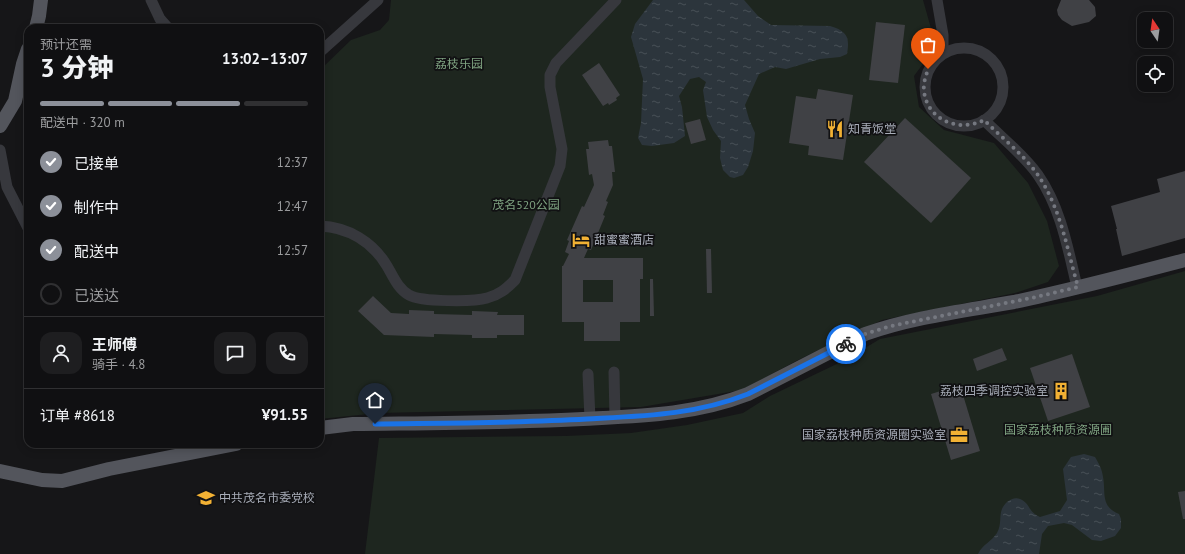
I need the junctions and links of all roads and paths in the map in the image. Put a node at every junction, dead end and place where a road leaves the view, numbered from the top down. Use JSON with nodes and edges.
{"nodes":[{"id":1,"x":40,"y":0,"type":"edge"},
{"id":2,"x":151,"y":0,"type":"edge"},
{"id":3,"x":378,"y":0,"type":"edge"},
{"id":4,"x":616,"y":0,"type":"edge"},
{"id":5,"x":937,"y":0,"type":"edge"},
{"id":6,"x":37,"y":24,"type":"edge"},
{"id":7,"x":164,"y":24,"type":"edge"},
{"id":8,"x":324,"y":48,"type":"edge"},
{"id":9,"x":943,"y":53,"type":"junction"},
{"id":10,"x":24,"y":59,"type":"edge"},
{"id":11,"x":984,"y":120,"type":"junction"},
{"id":12,"x":0,"y":126,"type":"edge"},
{"id":13,"x":0,"y":150,"type":"edge"},
{"id":14,"x":24,"y":220,"type":"edge"},
{"id":15,"x":324,"y":226,"type":"edge"},
{"id":16,"x":1185,"y":260,"type":"edge"},
{"id":17,"x":1078,"y":287,"type":"junction"},
{"id":18,"x":614,"y":372,"type":"dead end"},
{"id":19,"x":588,"y":374,"type":"dead end"},
{"id":20,"x":615,"y":418,"type":"junction"},
{"id":21,"x":590,"y":419,"type":"junction"},
{"id":22,"x":324,"y":428,"type":"edge"},
{"id":23,"x":216,"y":448,"type":"edge"},
{"id":24,"x":0,"y":471,"type":"edge"}],
"edges":[{"from":1,"to":6,"type":"main road"},
{"from":2,"to":7,"type":"street"},
{"from":3,"to":8,"type":"street"},
{"from":4,"to":15,"type":"street"},
{"from":5,"to":9,"type":"street"},
{"from":9,"to":11,"type":"street"},
{"from":9,"to":11,"type":"street"},
{"from":10,"to":12,"type":"main road"},
{"from":11,"to":17,"type":"street"},
{"from":13,"to":14,"type":"street"},
{"from":16,"to":17,"type":"main road"},
{"from":17,"to":20,"type":"main road"},
{"from":18,"to":20,"type":"street"},
{"from":19,"to":21,"type":"street"},
{"from":20,"to":21,"type":"main road"},
{"from":21,"to":22,"type":"main road"},
{"from":23,"to":24,"type":"main road"}]}
